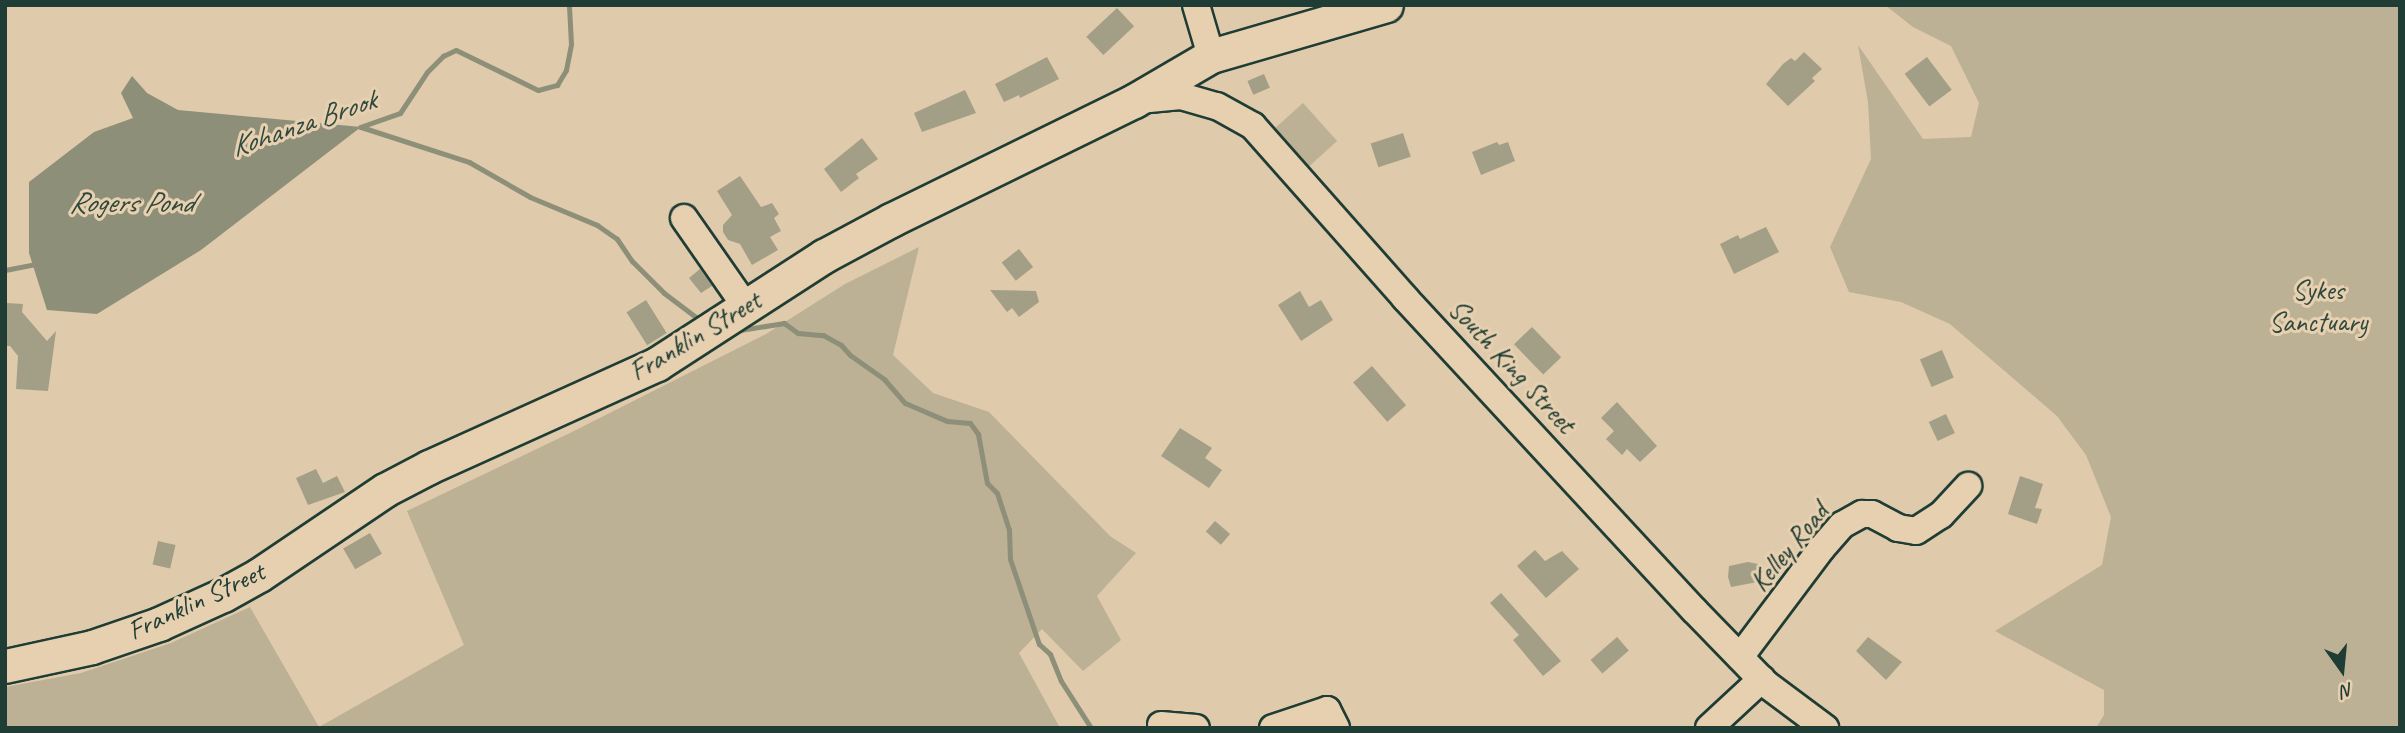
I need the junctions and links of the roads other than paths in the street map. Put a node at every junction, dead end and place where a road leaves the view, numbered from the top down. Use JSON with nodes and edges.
{"nodes":[{"id":1,"x":1196,"y":5,"type":"edge"},
{"id":2,"x":1386,"y":5,"type":"edge"},
{"id":3,"x":1211,"y":56,"type":"junction"},
{"id":4,"x":1134,"y":100,"type":"junction"},
{"id":5,"x":684,"y":218,"type":"dead end"},
{"id":6,"x":746,"y":307,"type":"junction"},
{"id":7,"x":1968,"y":486,"type":"dead end"},
{"id":8,"x":1740,"y":657,"type":"junction"},
{"id":9,"x":5,"y":666,"type":"edge"},
{"id":10,"x":1762,"y":679,"type":"junction"},
{"id":11,"x":1161,"y":724,"type":"dead end"},
{"id":12,"x":1196,"y":728,"type":"edge"},
{"id":13,"x":1273,"y":728,"type":"edge"},
{"id":14,"x":1336,"y":728,"type":"edge"},
{"id":15,"x":1709,"y":728,"type":"edge"},
{"id":16,"x":1825,"y":728,"type":"edge"}],
"edges":[{"from":1,"to":3,"type":"street"},
{"from":2,"to":3,"type":"main road","name":"Franklin Street"},
{"from":3,"to":4,"type":"main road","name":"Franklin Street"},
{"from":4,"to":6,"type":"main road","name":"Franklin Street"},
{"from":4,"to":8,"type":"street","name":"South King Street"},
{"from":5,"to":6,"type":"street"},
{"from":6,"to":9,"type":"main road","name":"Franklin Street"},
{"from":7,"to":8,"type":"street","name":"Kelley Road"},
{"from":8,"to":10,"type":"street","name":"South King Street"},
{"from":10,"to":15,"type":"street"},
{"from":10,"to":16,"type":"street","name":"South King Street"},
{"from":11,"to":12,"type":"street"},
{"from":13,"to":14,"type":"street"}]}
